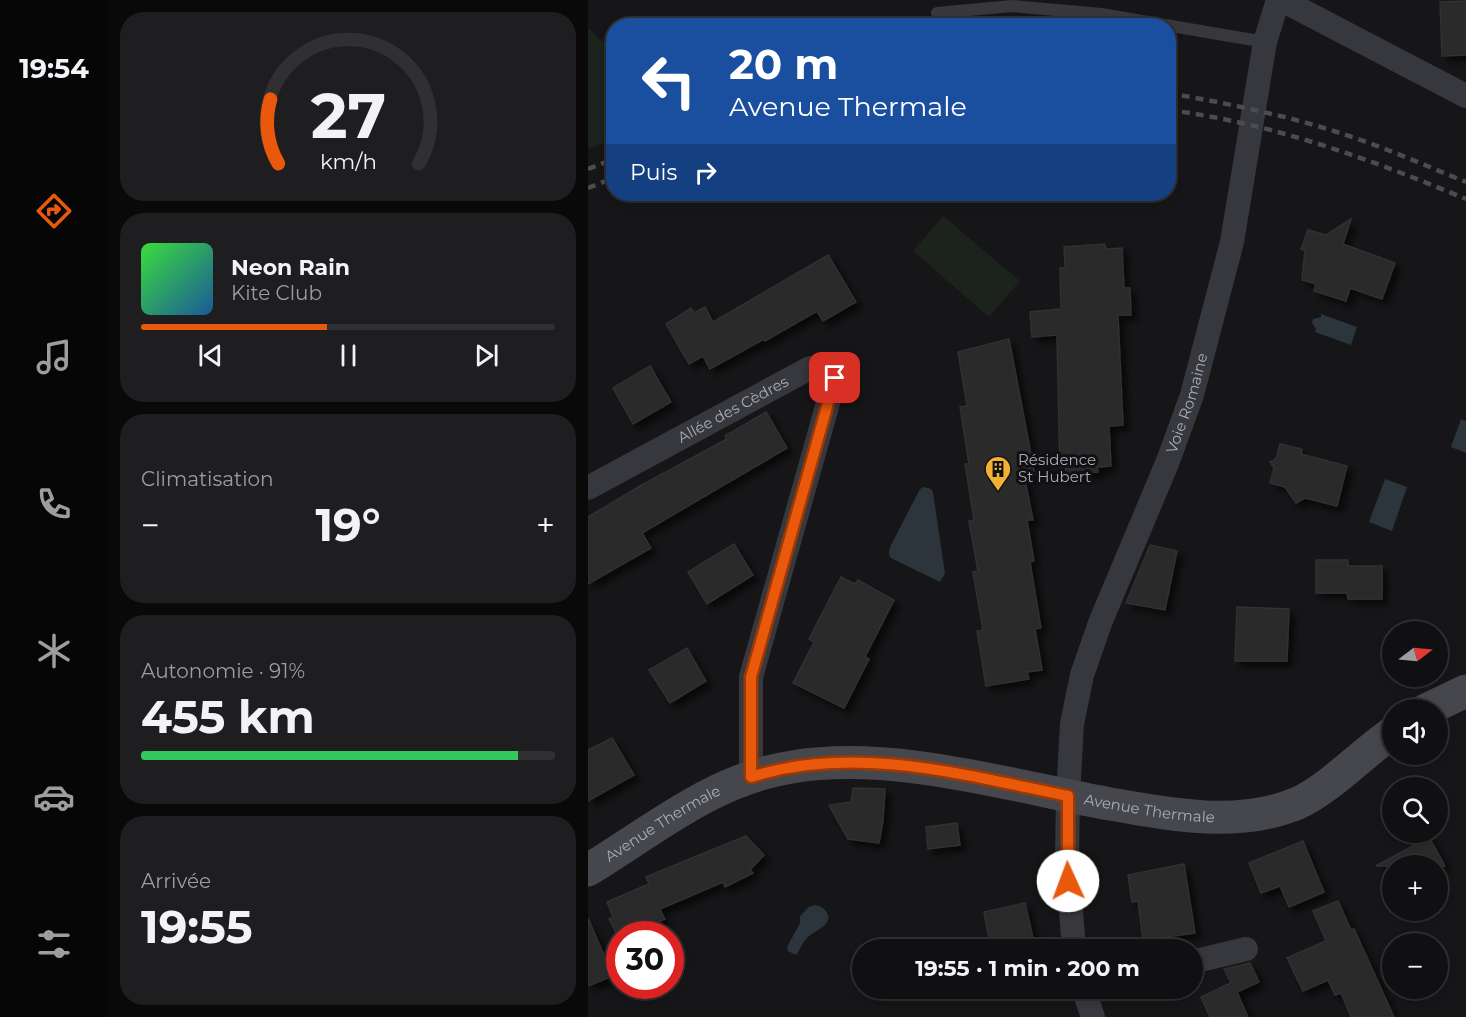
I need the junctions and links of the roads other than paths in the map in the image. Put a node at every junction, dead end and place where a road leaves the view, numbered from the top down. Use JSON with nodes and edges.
{"nodes":[{"id":1,"x":1280,"y":0,"type":"edge"},
{"id":2,"x":938,"y":14,"type":"dead end"},
{"id":3,"x":1124,"y":18,"type":"edge"},
{"id":4,"x":1176,"y":27,"type":"edge"},
{"id":5,"x":1265,"y":42,"type":"junction"},
{"id":6,"x":1466,"y":96,"type":"edge"},
{"id":7,"x":588,"y":488,"type":"edge"},
{"id":8,"x":1466,"y":691,"type":"edge"},
{"id":9,"x":1448,"y":700,"type":"edge"},
{"id":10,"x":1382,"y":741,"type":"edge"},
{"id":11,"x":751,"y":777,"type":"junction"},
{"id":12,"x":1068,"y":796,"type":"junction"},
{"id":13,"x":588,"y":870,"type":"edge"},
{"id":14,"x":1073,"y":939,"type":"edge"},
{"id":15,"x":1246,"y":949,"type":"dead end"},
{"id":16,"x":1203,"y":959,"type":"edge"},
{"id":17,"x":1087,"y":999,"type":"edge"},
{"id":18,"x":1093,"y":1017,"type":"edge"}],
"edges":[{"from":1,"to":5,"type":"street","name":"Voie Romaine"},
{"from":1,"to":6,"type":"street"},
{"from":2,"to":3,"type":"lane"},
{"from":4,"to":5,"type":"lane"},
{"from":5,"to":12,"type":"street","name":"Voie Romaine"},
{"from":7,"to":11,"type":"street","name":"Allée des Cèdres"},
{"from":8,"to":9,"type":"main road"},
{"from":10,"to":12,"type":"main road","name":"Avenue Thermale"},
{"from":11,"to":12,"type":"main road","name":"Avenue Thermale"},
{"from":11,"to":13,"type":"main road","name":"Avenue Thermale"},
{"from":12,"to":14,"type":"street","name":"Voie Romaine"},
{"from":15,"to":16,"type":"street"},
{"from":17,"to":18,"type":"street"}]}
